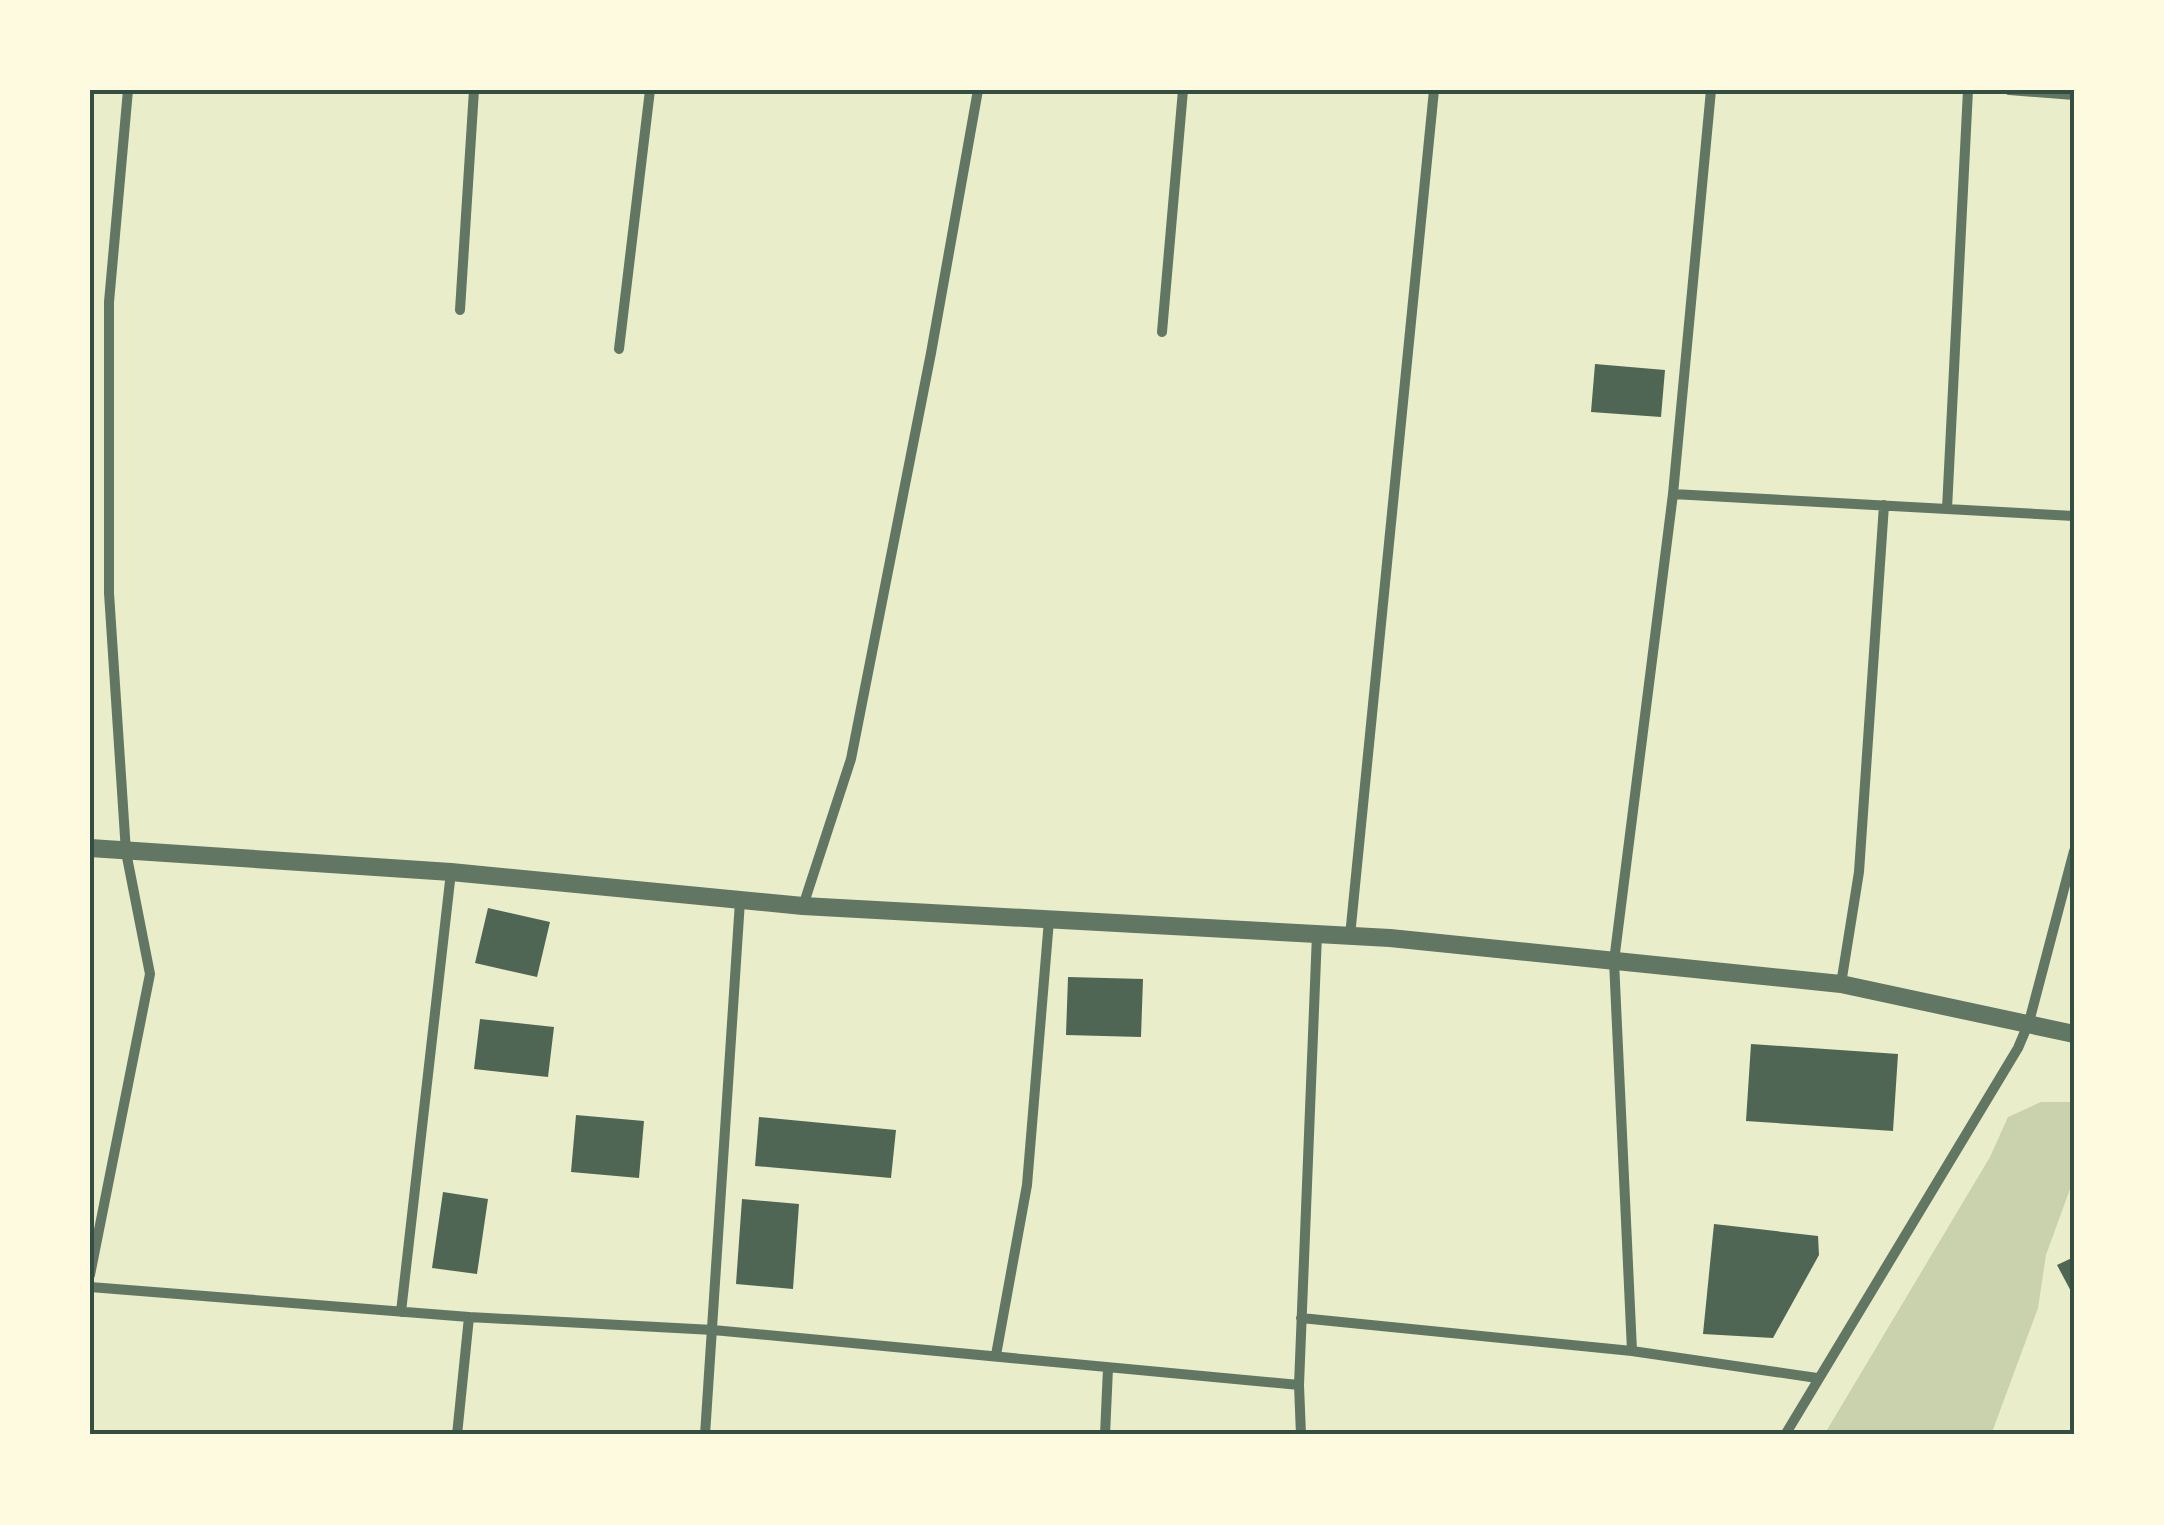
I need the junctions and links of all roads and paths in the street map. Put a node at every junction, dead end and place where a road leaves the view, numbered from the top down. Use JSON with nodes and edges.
{"nodes":[{"id":1,"x":128,"y":90,"type":"edge"},
{"id":2,"x":474,"y":90,"type":"edge"},
{"id":3,"x":650,"y":90,"type":"edge"},
{"id":4,"x":978,"y":90,"type":"edge"},
{"id":5,"x":1183,"y":90,"type":"edge"},
{"id":6,"x":1434,"y":90,"type":"edge"},
{"id":7,"x":1712,"y":90,"type":"edge"},
{"id":8,"x":1968,"y":90,"type":"edge"},
{"id":9,"x":2009,"y":90,"type":"edge"},
{"id":10,"x":2074,"y":95,"type":"edge"},
{"id":11,"x":460,"y":310,"type":"dead end"},
{"id":12,"x":1162,"y":332,"type":"dead end"},
{"id":13,"x":619,"y":349,"type":"dead end"},
{"id":14,"x":1673,"y":494,"type":"junction"},
{"id":15,"x":1884,"y":505,"type":"junction"},
{"id":16,"x":1947,"y":509,"type":"junction"},
{"id":17,"x":2074,"y":516,"type":"edge"},
{"id":18,"x":90,"y":848,"type":"edge"},
{"id":19,"x":2074,"y":850,"type":"edge"},
{"id":20,"x":126,"y":852,"type":"junction"},
{"id":21,"x":451,"y":872,"type":"junction"},
{"id":22,"x":740,"y":901,"type":"junction"},
{"id":23,"x":803,"y":906,"type":"junction"},
{"id":24,"x":1049,"y":920,"type":"junction"},
{"id":25,"x":1317,"y":934,"type":"junction"},
{"id":26,"x":1350,"y":936,"type":"junction"},
{"id":27,"x":1614,"y":960,"type":"junction"},
{"id":28,"x":1840,"y":984,"type":"junction"},
{"id":29,"x":2029,"y":1022,"type":"junction"},
{"id":30,"x":2074,"y":1034,"type":"edge"},
{"id":31,"x":90,"y":1275,"type":"edge"},
{"id":32,"x":90,"y":1288,"type":"edge"},
{"id":33,"x":401,"y":1312,"type":"junction"},
{"id":34,"x":469,"y":1317,"type":"junction"},
{"id":35,"x":1301,"y":1318,"type":"junction"},
{"id":36,"x":713,"y":1330,"type":"junction"},
{"id":37,"x":1632,"y":1351,"type":"junction"},
{"id":38,"x":996,"y":1355,"type":"junction"},
{"id":39,"x":1108,"y":1368,"type":"junction"},
{"id":40,"x":1817,"y":1378,"type":"junction"},
{"id":41,"x":1298,"y":1385,"type":"junction"},
{"id":42,"x":456,"y":1435,"type":"edge"},
{"id":43,"x":705,"y":1435,"type":"edge"},
{"id":44,"x":1105,"y":1435,"type":"edge"},
{"id":45,"x":1301,"y":1435,"type":"edge"},
{"id":46,"x":1785,"y":1435,"type":"edge"}],
"edges":[{"from":1,"to":20,"type":"street"},
{"from":2,"to":11,"type":"street"},
{"from":3,"to":13,"type":"street"},
{"from":4,"to":23,"type":"street"},
{"from":5,"to":12,"type":"street"},
{"from":6,"to":26,"type":"street"},
{"from":7,"to":14,"type":"street"},
{"from":8,"to":16,"type":"street"},
{"from":9,"to":10,"type":"street"},
{"from":14,"to":15,"type":"street"},
{"from":14,"to":27,"type":"street"},
{"from":15,"to":16,"type":"street"},
{"from":15,"to":28,"type":"street"},
{"from":16,"to":17,"type":"street"},
{"from":18,"to":20,"type":"street"},
{"from":19,"to":29,"type":"street"},
{"from":20,"to":21,"type":"street"},
{"from":20,"to":31,"type":"street"},
{"from":21,"to":22,"type":"street"},
{"from":21,"to":33,"type":"street"},
{"from":22,"to":23,"type":"street"},
{"from":22,"to":36,"type":"street"},
{"from":23,"to":24,"type":"street"},
{"from":24,"to":25,"type":"street"},
{"from":24,"to":38,"type":"street"},
{"from":25,"to":26,"type":"street"},
{"from":25,"to":35,"type":"street"},
{"from":26,"to":27,"type":"street"},
{"from":27,"to":28,"type":"street"},
{"from":27,"to":37,"type":"street"},
{"from":28,"to":29,"type":"street"},
{"from":29,"to":30,"type":"street"},
{"from":29,"to":40,"type":"street"},
{"from":32,"to":33,"type":"street"},
{"from":33,"to":34,"type":"street"},
{"from":34,"to":36,"type":"street"},
{"from":34,"to":42,"type":"street"},
{"from":35,"to":37,"type":"street"},
{"from":35,"to":41,"type":"street"},
{"from":36,"to":38,"type":"street"},
{"from":36,"to":43,"type":"street"},
{"from":37,"to":40,"type":"street"},
{"from":38,"to":39,"type":"street"},
{"from":39,"to":41,"type":"street"},
{"from":39,"to":44,"type":"street"},
{"from":40,"to":46,"type":"street"},
{"from":41,"to":45,"type":"street"}]}
